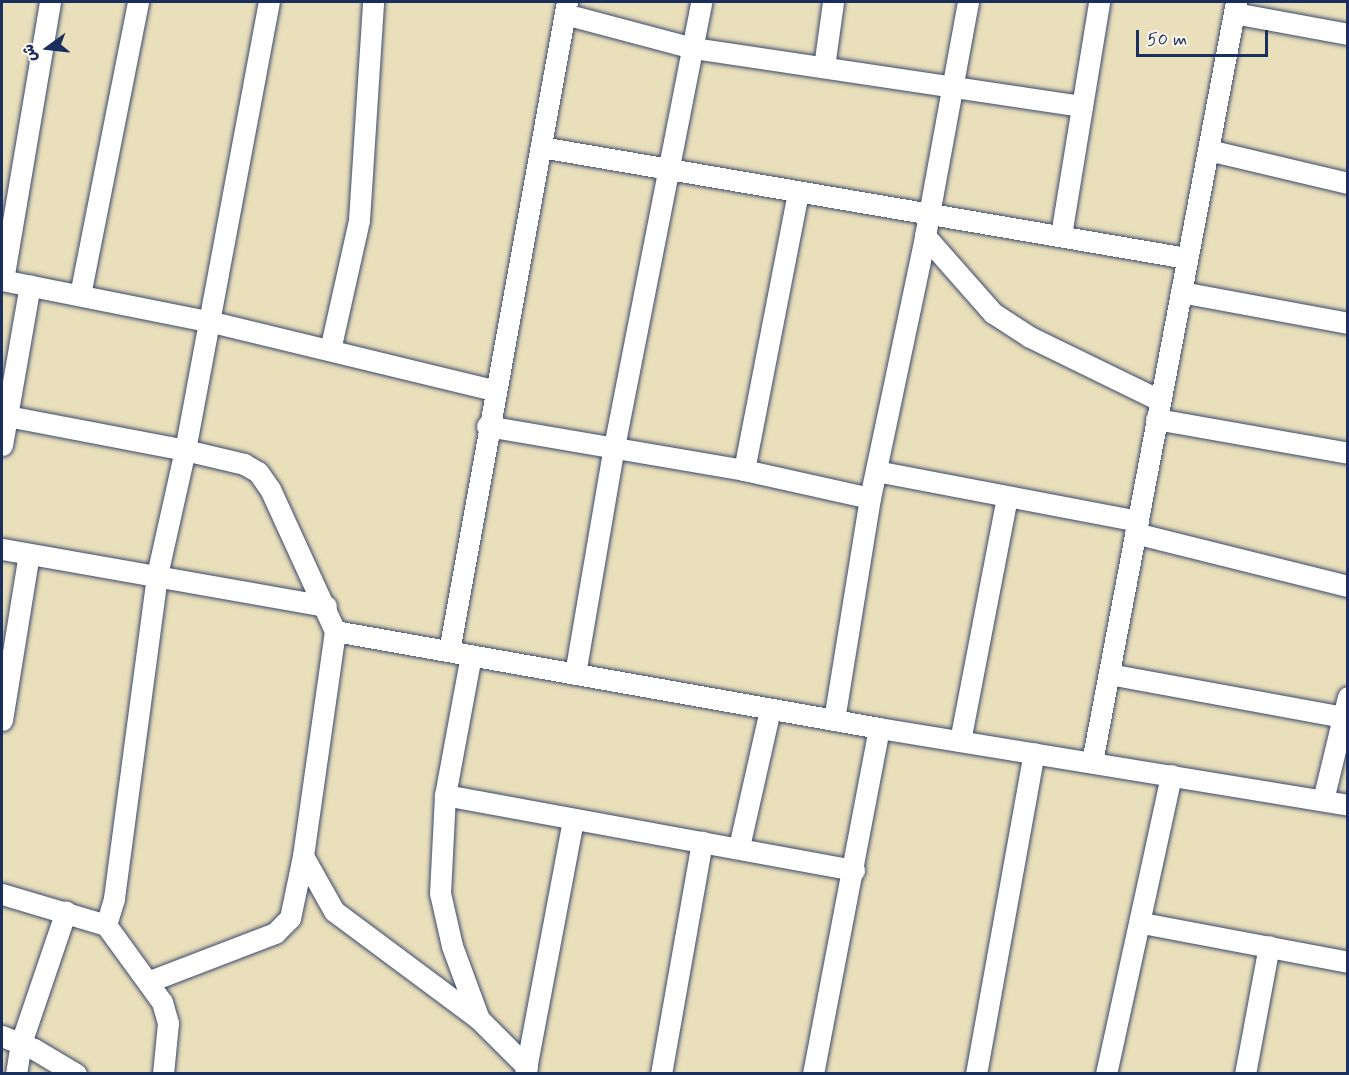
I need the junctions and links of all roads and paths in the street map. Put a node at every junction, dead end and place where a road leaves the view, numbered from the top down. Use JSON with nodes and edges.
{"nodes":[{"id":1,"x":50,"y":2,"type":"edge"},
{"id":2,"x":138,"y":2,"type":"edge"},
{"id":3,"x":269,"y":2,"type":"edge"},
{"id":4,"x":373,"y":2,"type":"edge"},
{"id":5,"x":701,"y":2,"type":"edge"},
{"id":6,"x":833,"y":2,"type":"edge"},
{"id":7,"x":968,"y":2,"type":"edge"},
{"id":8,"x":1099,"y":2,"type":"edge"},
{"id":9,"x":1235,"y":7,"type":"edge"},
{"id":10,"x":566,"y":8,"type":"edge"},
{"id":11,"x":1347,"y":34,"type":"edge"},
{"id":12,"x":693,"y":48,"type":"junction"},
{"id":13,"x":824,"y":67,"type":"junction"},
{"id":14,"x":951,"y":85,"type":"junction"},
{"id":15,"x":1082,"y":106,"type":"junction"},
{"id":16,"x":541,"y":147,"type":"junction"},
{"id":17,"x":1208,"y":150,"type":"junction"},
{"id":18,"x":671,"y":169,"type":"junction"},
{"id":19,"x":1347,"y":183,"type":"edge"},
{"id":20,"x":798,"y":192,"type":"junction"},
{"id":21,"x":928,"y":214,"type":"junction"},
{"id":22,"x":1061,"y":235,"type":"junction"},
{"id":23,"x":925,"y":236,"type":"junction"},
{"id":24,"x":1186,"y":258,"type":"junction"},
{"id":25,"x":2,"y":280,"type":"edge"},
{"id":26,"x":30,"y":285,"type":"junction"},
{"id":27,"x":1181,"y":292,"type":"junction"},
{"id":28,"x":81,"y":295,"type":"junction"},
{"id":29,"x":208,"y":321,"type":"junction"},
{"id":30,"x":1347,"y":323,"type":"edge"},
{"id":31,"x":330,"y":350,"type":"junction"},
{"id":32,"x":494,"y":390,"type":"junction"},
{"id":33,"x":1158,"y":410,"type":"junction"},
{"id":34,"x":4,"y":415,"type":"edge"},
{"id":35,"x":487,"y":426,"type":"junction"},
{"id":36,"x":2,"y":445,"type":"edge"},
{"id":37,"x":614,"y":447,"type":"junction"},
{"id":38,"x":185,"y":450,"type":"junction"},
{"id":39,"x":1347,"y":453,"type":"edge"},
{"id":40,"x":744,"y":470,"type":"junction"},
{"id":41,"x":876,"y":471,"type":"junction"},
{"id":42,"x":1007,"y":496,"type":"junction"},
{"id":43,"x":870,"y":498,"type":"junction"},
{"id":44,"x":1136,"y":527,"type":"junction"},
{"id":45,"x":2,"y":549,"type":"edge"},
{"id":46,"x":29,"y":554,"type":"junction"},
{"id":47,"x":157,"y":575,"type":"junction"},
{"id":48,"x":1347,"y":586,"type":"edge"},
{"id":49,"x":326,"y":606,"type":"junction"},
{"id":50,"x":335,"y":631,"type":"junction"},
{"id":51,"x":448,"y":651,"type":"junction"},
{"id":52,"x":471,"y":655,"type":"junction"},
{"id":53,"x":575,"y":674,"type":"junction"},
{"id":54,"x":1109,"y":674,"type":"junction"},
{"id":55,"x":770,"y":709,"type":"junction"},
{"id":56,"x":1346,"y":711,"type":"edge"},
{"id":57,"x":2,"y":720,"type":"edge"},
{"id":58,"x":834,"y":720,"type":"junction"},
{"id":59,"x":879,"y":728,"type":"junction"},
{"id":60,"x":960,"y":741,"type":"junction"},
{"id":61,"x":1034,"y":753,"type":"junction"},
{"id":62,"x":1092,"y":762,"type":"junction"},
{"id":63,"x":1171,"y":775,"type":"junction"},
{"id":64,"x":445,"y":795,"type":"junction"},
{"id":65,"x":1323,"y":800,"type":"junction"},
{"id":66,"x":1347,"y":805,"type":"edge"},
{"id":67,"x":573,"y":820,"type":"junction"},
{"id":68,"x":702,"y":842,"type":"junction"},
{"id":69,"x":739,"y":847,"type":"junction"},
{"id":70,"x":303,"y":856,"type":"junction"},
{"id":71,"x":854,"y":870,"type":"junction"},
{"id":72,"x":2,"y":894,"type":"edge"},
{"id":73,"x":66,"y":911,"type":"junction"},
{"id":74,"x":1142,"y":923,"type":"junction"},
{"id":75,"x":106,"y":926,"type":"junction"},
{"id":76,"x":1269,"y":946,"type":"junction"},
{"id":77,"x":1347,"y":962,"type":"edge"},
{"id":78,"x":150,"y":981,"type":"junction"},
{"id":79,"x":479,"y":1019,"type":"junction"},
{"id":80,"x":11,"y":1039,"type":"edge"},
{"id":81,"x":526,"y":1070,"type":"edge"},
{"id":82,"x":816,"y":1073,"type":"edge"},
{"id":83,"x":16,"y":1074,"type":"edge"},
{"id":84,"x":76,"y":1074,"type":"edge"},
{"id":85,"x":163,"y":1074,"type":"edge"},
{"id":86,"x":661,"y":1074,"type":"edge"},
{"id":87,"x":976,"y":1074,"type":"edge"},
{"id":88,"x":1106,"y":1074,"type":"edge"},
{"id":89,"x":1245,"y":1074,"type":"edge"}],
"edges":[{"from":1,"to":25,"type":"street"},
{"from":2,"to":28,"type":"street"},
{"from":3,"to":29,"type":"street"},
{"from":4,"to":31,"type":"street"},
{"from":5,"to":12,"type":"street"},
{"from":6,"to":13,"type":"street"},
{"from":7,"to":14,"type":"street"},
{"from":8,"to":15,"type":"street"},
{"from":9,"to":11,"type":"street"},
{"from":9,"to":17,"type":"street"},
{"from":10,"to":12,"type":"street"},
{"from":10,"to":16,"type":"street"},
{"from":12,"to":13,"type":"street"},
{"from":12,"to":18,"type":"street"},
{"from":13,"to":14,"type":"street"},
{"from":14,"to":15,"type":"street"},
{"from":14,"to":21,"type":"street"},
{"from":15,"to":22,"type":"street"},
{"from":16,"to":18,"type":"street"},
{"from":16,"to":32,"type":"street"},
{"from":17,"to":19,"type":"street"},
{"from":17,"to":24,"type":"street"},
{"from":18,"to":20,"type":"street"},
{"from":18,"to":37,"type":"street"},
{"from":20,"to":21,"type":"street"},
{"from":20,"to":40,"type":"street"},
{"from":21,"to":22,"type":"street"},
{"from":21,"to":23,"type":"street"},
{"from":22,"to":24,"type":"street"},
{"from":23,"to":33,"type":"street"},
{"from":23,"to":41,"type":"street"},
{"from":24,"to":27,"type":"street"},
{"from":25,"to":26,"type":"street"},
{"from":26,"to":28,"type":"street"},
{"from":26,"to":34,"type":"street"},
{"from":27,"to":30,"type":"street"},
{"from":27,"to":33,"type":"street"},
{"from":28,"to":29,"type":"street"},
{"from":29,"to":31,"type":"street"},
{"from":29,"to":38,"type":"street"},
{"from":31,"to":32,"type":"street"},
{"from":32,"to":35,"type":"street"},
{"from":33,"to":39,"type":"street"},
{"from":33,"to":44,"type":"street"},
{"from":34,"to":36,"type":"street"},
{"from":34,"to":38,"type":"street"},
{"from":35,"to":37,"type":"street"},
{"from":35,"to":51,"type":"street"},
{"from":37,"to":40,"type":"street"},
{"from":37,"to":53,"type":"street"},
{"from":38,"to":47,"type":"street"},
{"from":38,"to":49,"type":"street"},
{"from":40,"to":43,"type":"street"},
{"from":41,"to":42,"type":"street"},
{"from":41,"to":43,"type":"street"},
{"from":42,"to":44,"type":"street"},
{"from":42,"to":60,"type":"street"},
{"from":43,"to":58,"type":"street"},
{"from":44,"to":48,"type":"street"},
{"from":44,"to":54,"type":"street"},
{"from":45,"to":46,"type":"street"},
{"from":46,"to":47,"type":"street"},
{"from":46,"to":57,"type":"street"},
{"from":47,"to":49,"type":"street"},
{"from":47,"to":75,"type":"street"},
{"from":49,"to":50,"type":"street"},
{"from":50,"to":51,"type":"street"},
{"from":50,"to":70,"type":"street"},
{"from":51,"to":52,"type":"street"},
{"from":52,"to":53,"type":"street"},
{"from":52,"to":64,"type":"street"},
{"from":53,"to":55,"type":"street"},
{"from":54,"to":56,"type":"street"},
{"from":54,"to":62,"type":"street"},
{"from":55,"to":58,"type":"street"},
{"from":55,"to":69,"type":"street"},
{"from":56,"to":65,"type":"street"},
{"from":58,"to":59,"type":"street"},
{"from":59,"to":60,"type":"street"},
{"from":59,"to":71,"type":"street"},
{"from":60,"to":61,"type":"street"},
{"from":61,"to":62,"type":"street"},
{"from":61,"to":87,"type":"street"},
{"from":62,"to":63,"type":"street"},
{"from":63,"to":65,"type":"street"},
{"from":63,"to":74,"type":"street"},
{"from":64,"to":67,"type":"street"},
{"from":64,"to":79,"type":"street"},
{"from":65,"to":66,"type":"street"},
{"from":67,"to":68,"type":"street"},
{"from":67,"to":81,"type":"street"},
{"from":68,"to":69,"type":"street"},
{"from":68,"to":86,"type":"street"},
{"from":69,"to":71,"type":"street"},
{"from":70,"to":78,"type":"street"},
{"from":70,"to":79,"type":"street"},
{"from":71,"to":82,"type":"street"},
{"from":72,"to":73,"type":"street"},
{"from":73,"to":75,"type":"street"},
{"from":73,"to":80,"type":"street"},
{"from":74,"to":76,"type":"street"},
{"from":74,"to":88,"type":"street"},
{"from":75,"to":78,"type":"street"},
{"from":76,"to":77,"type":"street"},
{"from":76,"to":89,"type":"street"},
{"from":78,"to":85,"type":"street"},
{"from":79,"to":81,"type":"street"},
{"from":80,"to":83,"type":"street"},
{"from":80,"to":84,"type":"street"}]}
